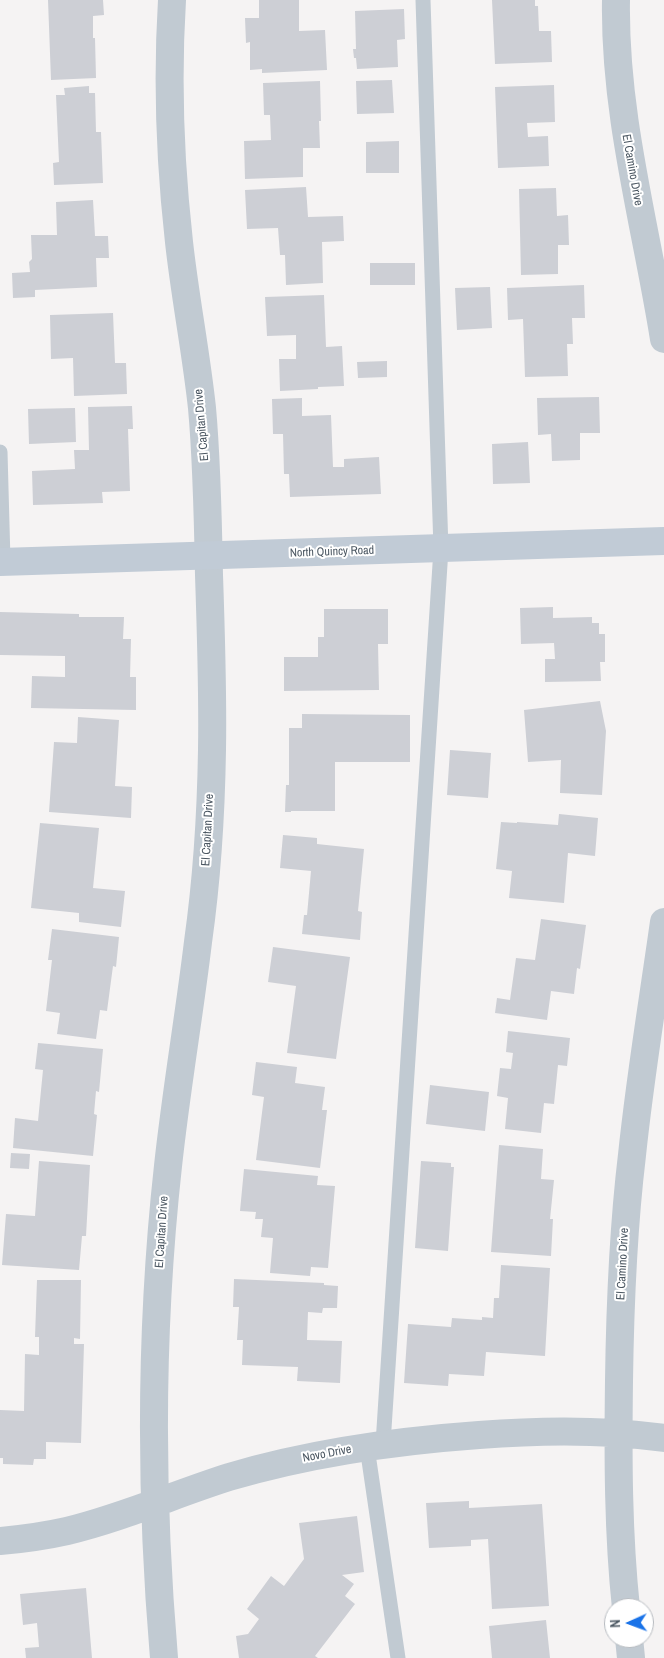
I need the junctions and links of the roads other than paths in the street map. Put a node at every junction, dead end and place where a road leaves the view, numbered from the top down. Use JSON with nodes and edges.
{"nodes":[{"id":1,"x":172,"y":0,"type":"edge"},
{"id":2,"x":423,"y":0,"type":"edge"},
{"id":3,"x":616,"y":0,"type":"edge"},
{"id":4,"x":664,"y":339,"type":"edge"},
{"id":5,"x":0,"y":452,"type":"edge"},
{"id":6,"x":664,"y":541,"type":"edge"},
{"id":7,"x":441,"y":549,"type":"junction"},
{"id":8,"x":209,"y":556,"type":"junction"},
{"id":9,"x":2,"y":562,"type":"edge"},
{"id":10,"x":664,"y":922,"type":"edge"},
{"id":11,"x":618,"y":1433,"type":"junction"},
{"id":12,"x":664,"y":1438,"type":"edge"},
{"id":13,"x":375,"y":1445,"type":"junction"},
{"id":14,"x":154,"y":1503,"type":"junction"},
{"id":15,"x":0,"y":1541,"type":"edge"},
{"id":16,"x":625,"y":1598,"type":"edge"},
{"id":17,"x":164,"y":1658,"type":"edge"},
{"id":18,"x":398,"y":1658,"type":"edge"}],
"edges":[{"from":1,"to":8,"type":"street","name":"El Capitan Drive"},
{"from":2,"to":7,"type":"lane"},
{"from":3,"to":4,"type":"street","name":"El Camino Drive"},
{"from":5,"to":9,"type":"lane"},
{"from":6,"to":7,"type":"street","name":"North Quincy Road"},
{"from":7,"to":8,"type":"street","name":"North Quincy Road"},
{"from":7,"to":13,"type":"lane"},
{"from":8,"to":9,"type":"street","name":"North Quincy Road"},
{"from":8,"to":14,"type":"street","name":"El Capitan Drive"},
{"from":10,"to":11,"type":"street","name":"El Camino Drive"},
{"from":11,"to":12,"type":"street","name":"Novo Drive"},
{"from":11,"to":13,"type":"street","name":"Novo Drive"},
{"from":11,"to":16,"type":"street","name":"El Camino Drive"},
{"from":13,"to":14,"type":"street","name":"Novo Drive"},
{"from":13,"to":18,"type":"lane"},
{"from":14,"to":15,"type":"street","name":"Novo Drive"},
{"from":14,"to":17,"type":"street","name":"El Capitan Drive"}]}
